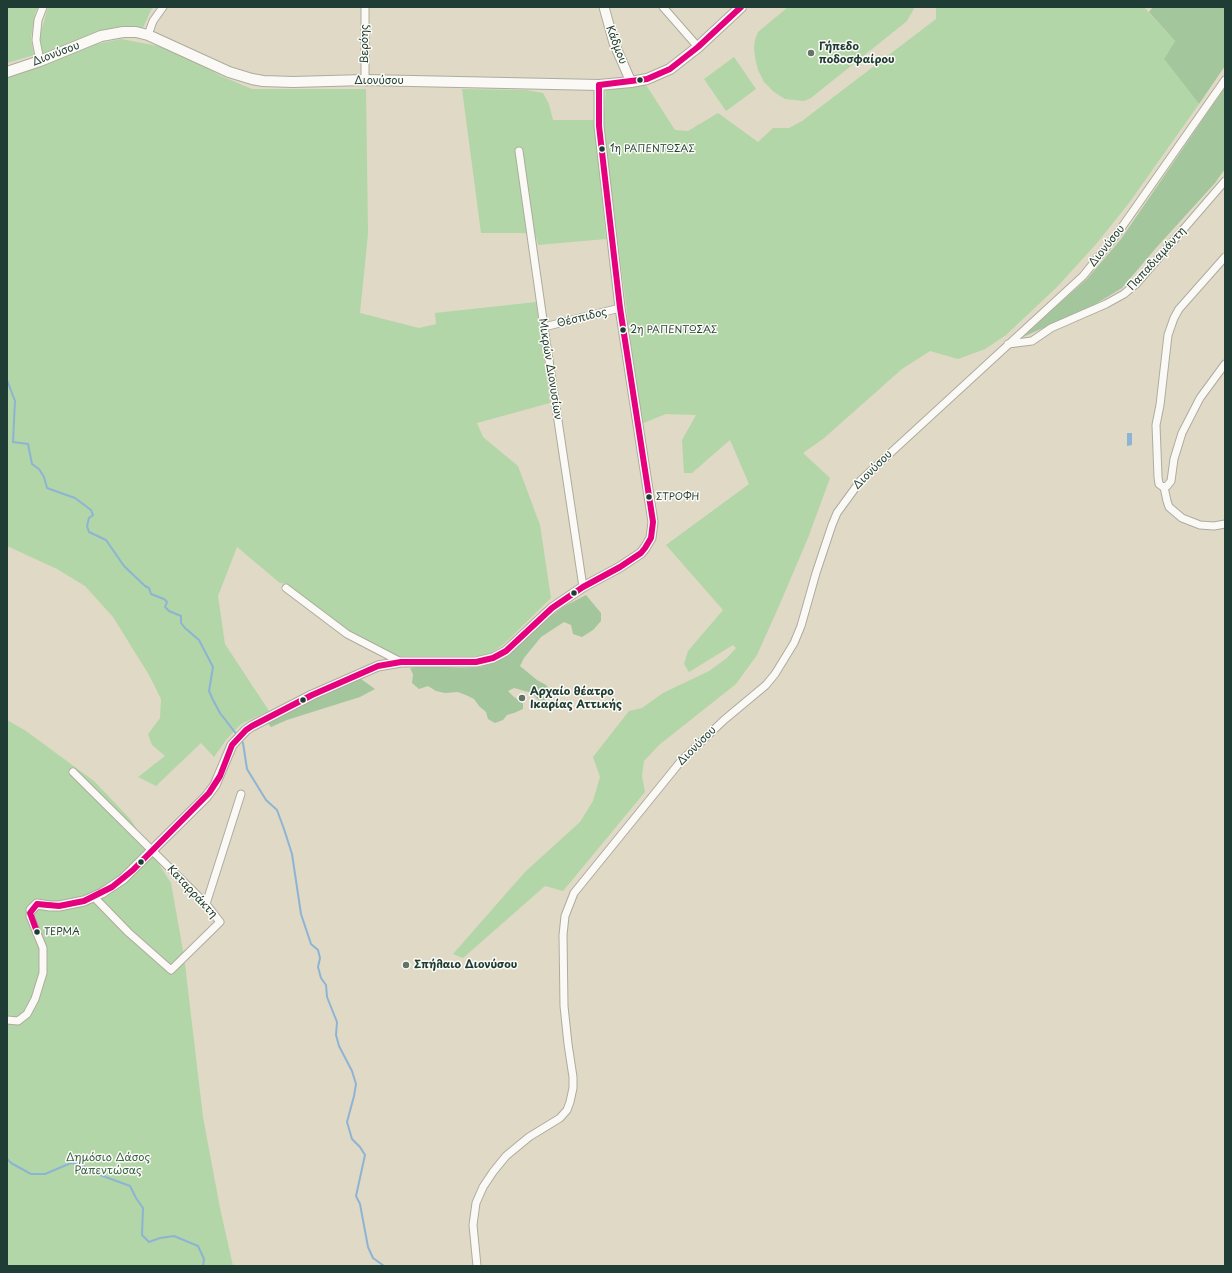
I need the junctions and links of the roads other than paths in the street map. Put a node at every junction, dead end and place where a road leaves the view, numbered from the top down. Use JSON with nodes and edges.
{"nodes":[{"id":1,"x":42,"y":7,"type":"edge"},
{"id":2,"x":163,"y":7,"type":"edge"},
{"id":3,"x":365,"y":7,"type":"edge"},
{"id":4,"x":604,"y":7,"type":"edge"},
{"id":5,"x":662,"y":7,"type":"edge"},
{"id":6,"x":741,"y":7,"type":"edge"},
{"id":7,"x":148,"y":35,"type":"junction"},
{"id":8,"x":698,"y":47,"type":"junction"},
{"id":9,"x":40,"y":61,"type":"junction"},
{"id":10,"x":7,"y":72,"type":"edge"},
{"id":11,"x":365,"y":80,"type":"junction"},
{"id":12,"x":1225,"y":80,"type":"edge"},
{"id":13,"x":631,"y":82,"type":"junction"},
{"id":14,"x":599,"y":85,"type":"junction"},
{"id":15,"x":519,"y":151,"type":"dead end"},
{"id":16,"x":1225,"y":181,"type":"edge"},
{"id":17,"x":1225,"y":257,"type":"edge"},
{"id":18,"x":620,"y":308,"type":"junction"},
{"id":19,"x":544,"y":328,"type":"junction"},
{"id":20,"x":1008,"y":344,"type":"junction"},
{"id":21,"x":1225,"y":364,"type":"edge"},
{"id":22,"x":1164,"y":487,"type":"junction"},
{"id":23,"x":1225,"y":524,"type":"edge"},
{"id":24,"x":583,"y":587,"type":"junction"},
{"id":25,"x":286,"y":588,"type":"dead end"},
{"id":26,"x":401,"y":662,"type":"junction"},
{"id":27,"x":73,"y":772,"type":"dead end"},
{"id":28,"x":241,"y":794,"type":"dead end"},
{"id":29,"x":152,"y":851,"type":"junction"},
{"id":30,"x":94,"y":897,"type":"junction"},
{"id":31,"x":206,"y":904,"type":"junction"},
{"id":32,"x":31,"y":910,"type":"joint"},
{"id":33,"x":7,"y":1020,"type":"edge"},
{"id":34,"x":477,"y":1266,"type":"edge"}],
"edges":[{"from":1,"to":9,"type":"street"},
{"from":2,"to":7,"type":"street"},
{"from":3,"to":11,"type":"street","name":"Βερόης"},
{"from":4,"to":13,"type":"street","name":"Κάδμου"},
{"from":5,"to":8,"type":"street"},
{"from":6,"to":8,"type":"main road","name":"Διονύσου"},
{"from":7,"to":9,"type":"main road","name":"Διονύσου"},
{"from":7,"to":11,"type":"main road","name":"Διονύσου"},
{"from":8,"to":13,"type":"main road","name":"Διονύσου"},
{"from":9,"to":10,"type":"main road","name":"Διονύσου"},
{"from":11,"to":14,"type":"main road","name":"Διονύσου"},
{"from":12,"to":20,"type":"street","name":"Διονύσου"},
{"from":13,"to":14,"type":"main road","name":"Διονύσου"},
{"from":14,"to":18,"type":"street"},
{"from":15,"to":19,"type":"street","name":"Μικρών Διονυσίων"},
{"from":16,"to":20,"type":"street","name":"Παπαδιαμάντη"},
{"from":17,"to":22,"type":"street"},
{"from":18,"to":19,"type":"street","name":"Θέσπιδος"},
{"from":18,"to":24,"type":"street"},
{"from":19,"to":24,"type":"street","name":"Μικρών Διονυσίων"},
{"from":20,"to":34,"type":"street","name":"Διονύσου"},
{"from":21,"to":22,"type":"street"},
{"from":22,"to":23,"type":"street"},
{"from":24,"to":26,"type":"street"},
{"from":25,"to":26,"type":"street"},
{"from":26,"to":29,"type":"street"},
{"from":27,"to":29,"type":"street","name":"Καταρράκτη"},
{"from":28,"to":31,"type":"street"},
{"from":29,"to":30,"type":"street"},
{"from":29,"to":31,"type":"street","name":"Καταρράκτη"},
{"from":30,"to":31,"type":"street","name":"Καταρράκτη"},
{"from":30,"to":32,"type":"street"},
{"from":32,"to":33,"type":"street"}]}
